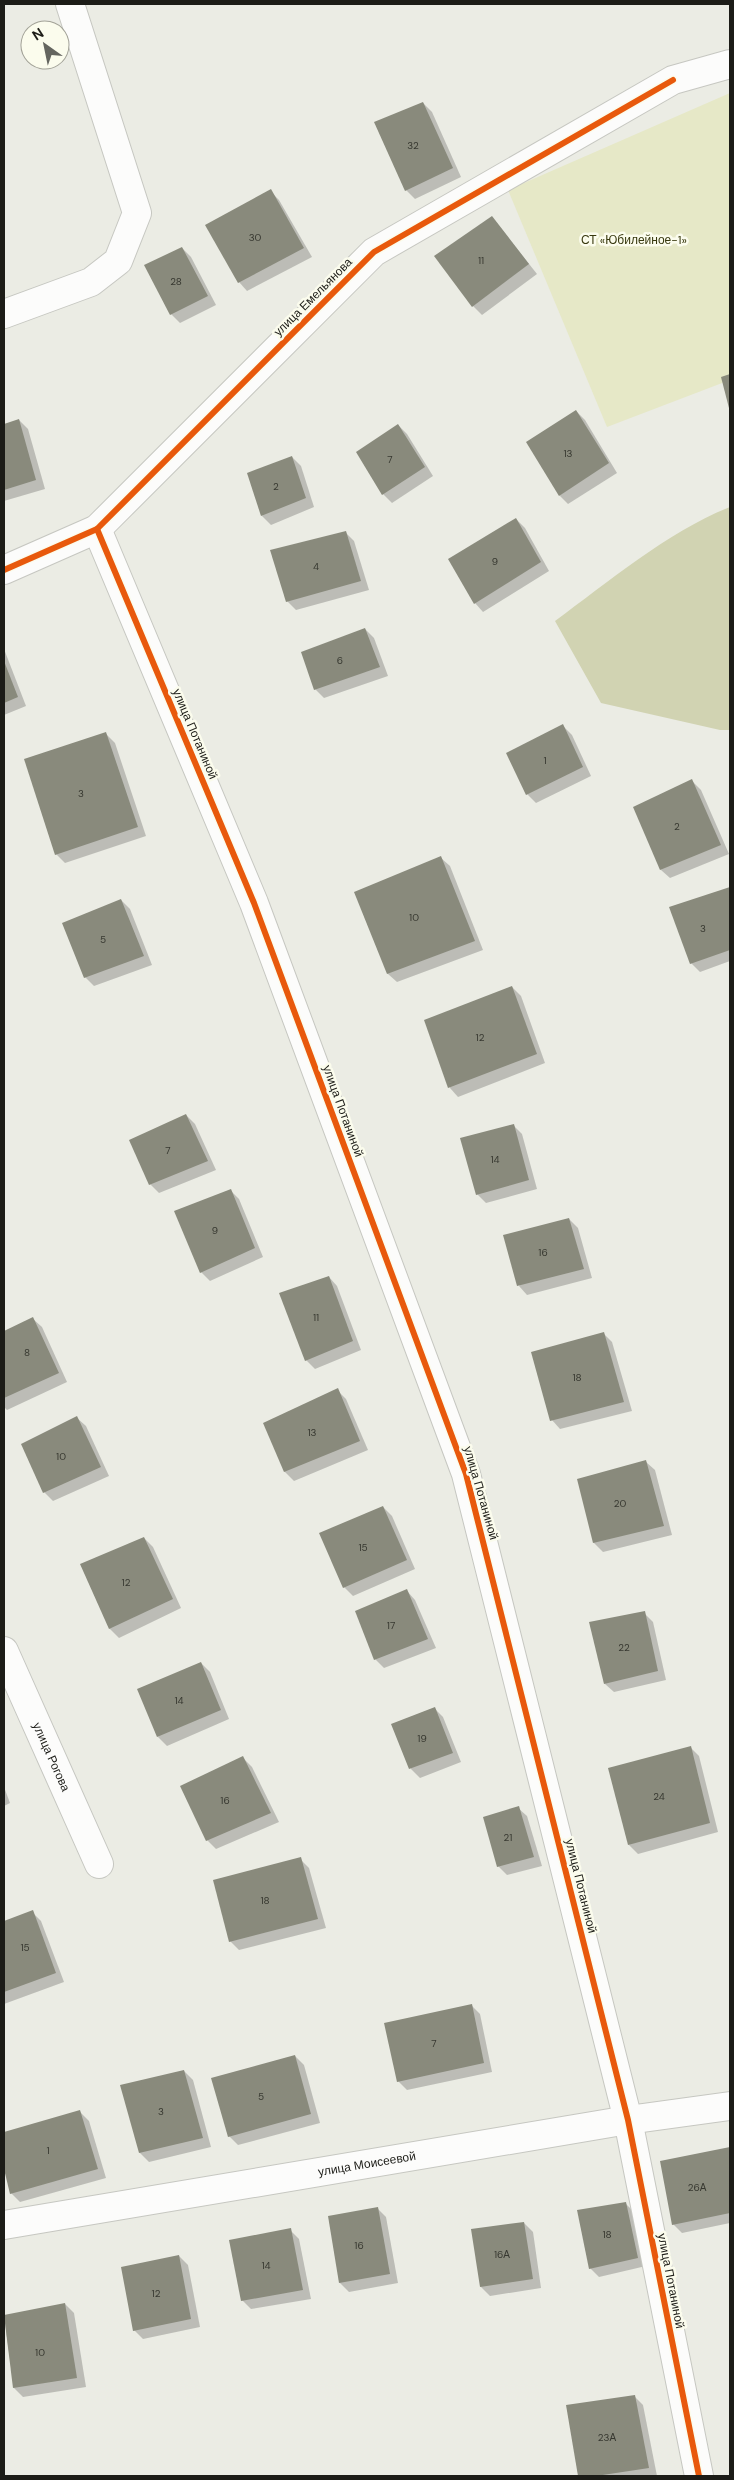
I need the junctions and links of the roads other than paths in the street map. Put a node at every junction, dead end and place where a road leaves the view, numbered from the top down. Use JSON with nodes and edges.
{"nodes":[{"id":1,"x":70,"y":4,"type":"edge"},
{"id":2,"x":730,"y":64,"type":"edge"},
{"id":3,"x":4,"y":314,"type":"edge"},
{"id":4,"x":97,"y":529,"type":"junction"},
{"id":5,"x":4,"y":570,"type":"edge"},
{"id":6,"x":4,"y":1651,"type":"edge"},
{"id":7,"x":99,"y":1864,"type":"dead end"},
{"id":8,"x":730,"y":2106,"type":"edge"},
{"id":9,"x":628,"y":2120,"type":"junction"},
{"id":10,"x":4,"y":2225,"type":"edge"},
{"id":11,"x":699,"y":2476,"type":"edge"}],
"edges":[{"from":1,"to":3,"type":"street"},
{"from":2,"to":4,"type":"street","name":"улица Емельянова"},
{"from":4,"to":5,"type":"street","name":"улица Емельянова"},
{"from":4,"to":9,"type":"street","name":"улица Потаниной"},
{"from":6,"to":7,"type":"street","name":"улица Рогова"},
{"from":8,"to":9,"type":"street","name":"улица Моисеевой"},
{"from":9,"to":10,"type":"street","name":"улица Моисеевой"},
{"from":9,"to":11,"type":"street","name":"улица Потаниной"}]}
